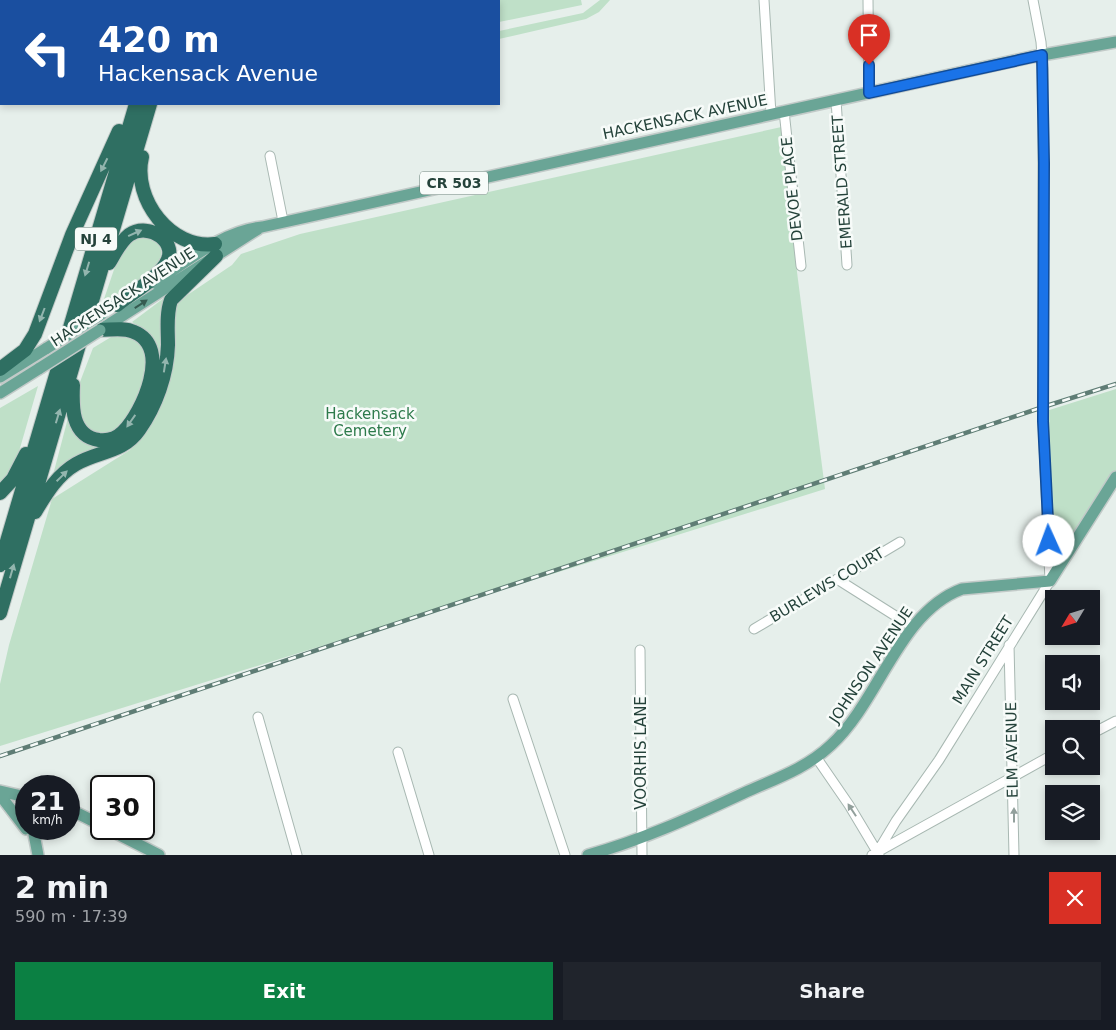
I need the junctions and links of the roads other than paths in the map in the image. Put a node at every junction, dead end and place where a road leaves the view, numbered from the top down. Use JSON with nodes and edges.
{"nodes":[{"id":1,"x":764,"y":0,"type":"edge"},
{"id":2,"x":868,"y":0,"type":"edge"},
{"id":3,"x":1033,"y":0,"type":"edge"},
{"id":4,"x":1116,"y":42,"type":"edge"},
{"id":5,"x":1042,"y":55,"type":"junction"},
{"id":6,"x":869,"y":93,"type":"junction"},
{"id":7,"x":836,"y":100,"type":"junction"},
{"id":8,"x":128,"y":105,"type":"edge"},
{"id":9,"x":145,"y":106,"type":"edge"},
{"id":10,"x":784,"y":111,"type":"junction"},
{"id":11,"x":771,"y":114,"type":"junction"},
{"id":12,"x":270,"y":156,"type":"dead end"},
{"id":13,"x":283,"y":221,"type":"junction"},
{"id":14,"x":215,"y":250,"type":"junction"},
{"id":15,"x":847,"y":265,"type":"dead end"},
{"id":16,"x":801,"y":266,"type":"dead end"},
{"id":17,"x":97,"y":285,"type":"junction"},
{"id":18,"x":117,"y":305,"type":"junction"},
{"id":19,"x":100,"y":330,"type":"junction"},
{"id":20,"x":73,"y":366,"type":"junction"},
{"id":21,"x":0,"y":369,"type":"edge"},
{"id":22,"x":0,"y":377,"type":"edge"},
{"id":23,"x":0,"y":393,"type":"edge"},
{"id":24,"x":38,"y":434,"type":"junction"},
{"id":25,"x":1116,"y":477,"type":"edge"},
{"id":26,"x":0,"y":493,"type":"edge"},
{"id":27,"x":24,"y":530,"type":"junction"},
{"id":28,"x":900,"y":542,"type":"dead end"},
{"id":29,"x":0,"y":565,"type":"edge"},
{"id":30,"x":837,"y":579,"type":"junction"},
{"id":31,"x":1050,"y":581,"type":"junction"},
{"id":32,"x":0,"y":613,"type":"edge"},
{"id":33,"x":913,"y":627,"type":"junction"},
{"id":34,"x":754,"y":629,"type":"dead end"},
{"id":35,"x":1009,"y":644,"type":"junction"},
{"id":36,"x":640,"y":650,"type":"dead end"},
{"id":37,"x":513,"y":699,"type":"dead end"},
{"id":38,"x":258,"y":717,"type":"dead end"},
{"id":39,"x":1116,"y":721,"type":"edge"},
{"id":40,"x":1100,"y":729,"type":"edge"},
{"id":41,"x":398,"y":752,"type":"dead end"},
{"id":42,"x":816,"y":757,"type":"junction"},
{"id":43,"x":1045,"y":759,"type":"edge"},
{"id":44,"x":1014,"y":775,"type":"junction"},
{"id":45,"x":0,"y":791,"type":"edge"},
{"id":46,"x":15,"y":794,"type":"edge"},
{"id":47,"x":0,"y":796,"type":"edge"},
{"id":48,"x":15,"y":815,"type":"edge"},
{"id":49,"x":642,"y":839,"type":"junction"},
{"id":50,"x":32,"y":840,"type":"edge"},
{"id":51,"x":130,"y":840,"type":"edge"},
{"id":52,"x":38,"y":852,"type":"edge"},
{"id":53,"x":877,"y":854,"type":"edge"},
{"id":54,"x":159,"y":855,"type":"edge"},
{"id":55,"x":297,"y":855,"type":"edge"},
{"id":56,"x":429,"y":855,"type":"edge"},
{"id":57,"x":565,"y":855,"type":"edge"},
{"id":58,"x":588,"y":855,"type":"edge"},
{"id":59,"x":642,"y":855,"type":"edge"},
{"id":60,"x":1014,"y":855,"type":"edge"}],
"edges":[{"from":1,"to":11,"type":"street"},
{"from":2,"to":6,"type":"street"},
{"from":3,"to":5,"type":"street"},
{"from":4,"to":5,"type":"main road","name":"HACKENSACK AVENUE","number":"CR 503"},
{"from":5,"to":6,"type":"main road","name":"HACKENSACK AVENUE","number":"CR 503"},
{"from":5,"to":31,"type":"street"},
{"from":6,"to":7,"type":"main road","name":"HACKENSACK AVENUE","number":"CR 503"},
{"from":7,"to":10,"type":"main road","name":"HACKENSACK AVENUE","number":"CR 503"},
{"from":7,"to":15,"type":"street","name":"EMERALD STREET"},
{"from":8,"to":21,"type":"highway","one_way":true},
{"from":9,"to":14,"type":"highway"},
{"from":9,"to":17,"type":"highway","number":"NJ 4"},
{"from":9,"to":24,"type":"highway","number":"NJ 4","one_way":true},
{"from":10,"to":11,"type":"main road","name":"HACKENSACK AVENUE","number":"CR 503"},
{"from":10,"to":16,"type":"street","name":"DEVOE PLACE"},
{"from":11,"to":13,"type":"main road","name":"HACKENSACK AVENUE","number":"CR 503"},
{"from":12,"to":13,"type":"street"},
{"from":13,"to":14,"type":"main road","name":"HACKENSACK AVENUE","number":"CR 503"},
{"from":14,"to":18,"type":"main road","name":"HACKENSACK AVENUE","number":"CR 503"},
{"from":19,"to":14,"type":"main road","name":"HACKENSACK AVENUE","number":"CR 503","one_way":true},
{"from":27,"to":14,"type":"highway","one_way":true},
{"from":17,"to":18,"type":"highway","one_way":true},
{"from":17,"to":20,"type":"highway","number":"NJ 4"},
{"from":18,"to":22,"type":"main road","name":"HACKENSACK AVENUE","number":"CR 503","bridge":true},
{"from":19,"to":20,"type":"highway","one_way":true},
{"from":19,"to":23,"type":"main road","name":"HACKENSACK AVENUE","number":"CR 503","bridge":true},
{"from":27,"to":20,"type":"highway","number":"NJ 4","one_way":true},
{"from":24,"to":26,"type":"highway"},
{"from":24,"to":29,"type":"highway","number":"NJ 4"},
{"from":25,"to":31,"type":"main road","name":"MAIN STREET"},
{"from":32,"to":27,"type":"highway","number":"NJ 4","one_way":true},
{"from":28,"to":30,"type":"street","name":"BURLEWS COURT"},
{"from":30,"to":33,"type":"street"},
{"from":30,"to":34,"type":"street","name":"BURLEWS COURT"},
{"from":31,"to":33,"type":"main road","name":"JOHNSON AVENUE"},
{"from":31,"to":35,"type":"street","name":"MAIN STREET"},
{"from":33,"to":42,"type":"main road","name":"JOHNSON AVENUE"},
{"from":35,"to":44,"type":"street","name":"ELM AVENUE"},
{"from":35,"to":53,"type":"street","name":"MAIN STREET"},
{"from":36,"to":49,"type":"street","name":"VOORHIS LANE"},
{"from":37,"to":57,"type":"street"},
{"from":38,"to":55,"type":"street"},
{"from":39,"to":40,"type":"street"},
{"from":41,"to":56,"type":"street"},
{"from":42,"to":49,"type":"main road","name":"JOHNSON AVENUE"},
{"from":53,"to":42,"type":"street","one_way":true},
{"from":43,"to":44,"type":"street"},
{"from":44,"to":53,"type":"street"},
{"from":60,"to":44,"type":"street","name":"ELM AVENUE","one_way":true},
{"from":45,"to":46,"type":"main road"},
{"from":47,"to":48,"type":"main road"},
{"from":49,"to":58,"type":"main road","name":"JOHNSON AVENUE"},
{"from":49,"to":59,"type":"street","name":"VOORHIS LANE"},
{"from":50,"to":52,"type":"main road"},
{"from":51,"to":54,"type":"main road"}]}
